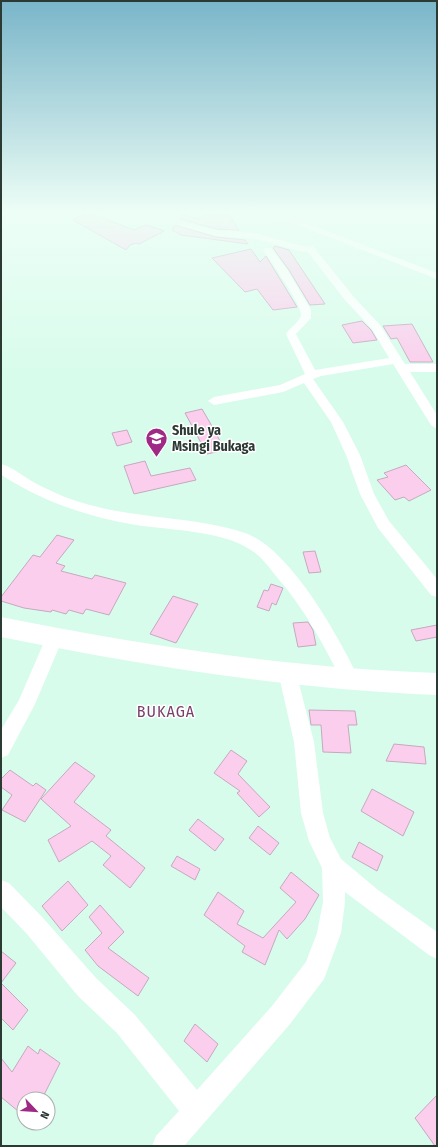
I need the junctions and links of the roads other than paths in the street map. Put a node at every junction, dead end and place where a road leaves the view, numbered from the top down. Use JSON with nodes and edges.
{"nodes":[{"id":1,"x":277,"y":265,"type":"edge"},
{"id":2,"x":324,"y":265,"type":"edge"},
{"id":3,"x":405,"y":265,"type":"edge"},
{"id":4,"x":437,"y":276,"type":"edge"},
{"id":5,"x":398,"y":364,"type":"junction"},
{"id":6,"x":437,"y":368,"type":"edge"},
{"id":7,"x":308,"y":376,"type":"junction"},
{"id":8,"x":214,"y":401,"type":"dead end"},
{"id":9,"x":437,"y":425,"type":"edge"},
{"id":10,"x":1,"y":468,"type":"edge"},
{"id":11,"x":437,"y":591,"type":"edge"},
{"id":12,"x":1,"y":627,"type":"edge"},
{"id":13,"x":54,"y":638,"type":"junction"},
{"id":14,"x":288,"y":676,"type":"junction"},
{"id":15,"x":351,"y":681,"type":"junction"},
{"id":16,"x":437,"y":684,"type":"edge"},
{"id":17,"x":1,"y":749,"type":"edge"},
{"id":18,"x":333,"y":867,"type":"junction"},
{"id":19,"x":1,"y":891,"type":"edge"},
{"id":20,"x":437,"y":947,"type":"edge"},
{"id":21,"x":196,"y":1111,"type":"junction"},
{"id":22,"x":166,"y":1146,"type":"edge"}],
"edges":[{"from":1,"to":7,"type":"street"},
{"from":2,"to":5,"type":"street"},
{"from":3,"to":4,"type":"street"},
{"from":5,"to":6,"type":"street"},
{"from":5,"to":7,"type":"street"},
{"from":5,"to":9,"type":"street"},
{"from":7,"to":8,"type":"street"},
{"from":7,"to":11,"type":"street"},
{"from":10,"to":15,"type":"street"},
{"from":12,"to":13,"type":"street"},
{"from":13,"to":14,"type":"street"},
{"from":13,"to":17,"type":"street"},
{"from":14,"to":15,"type":"street"},
{"from":14,"to":18,"type":"street"},
{"from":15,"to":16,"type":"street"},
{"from":18,"to":20,"type":"street"},
{"from":18,"to":21,"type":"street"},
{"from":19,"to":21,"type":"street"},
{"from":21,"to":22,"type":"street"}]}
